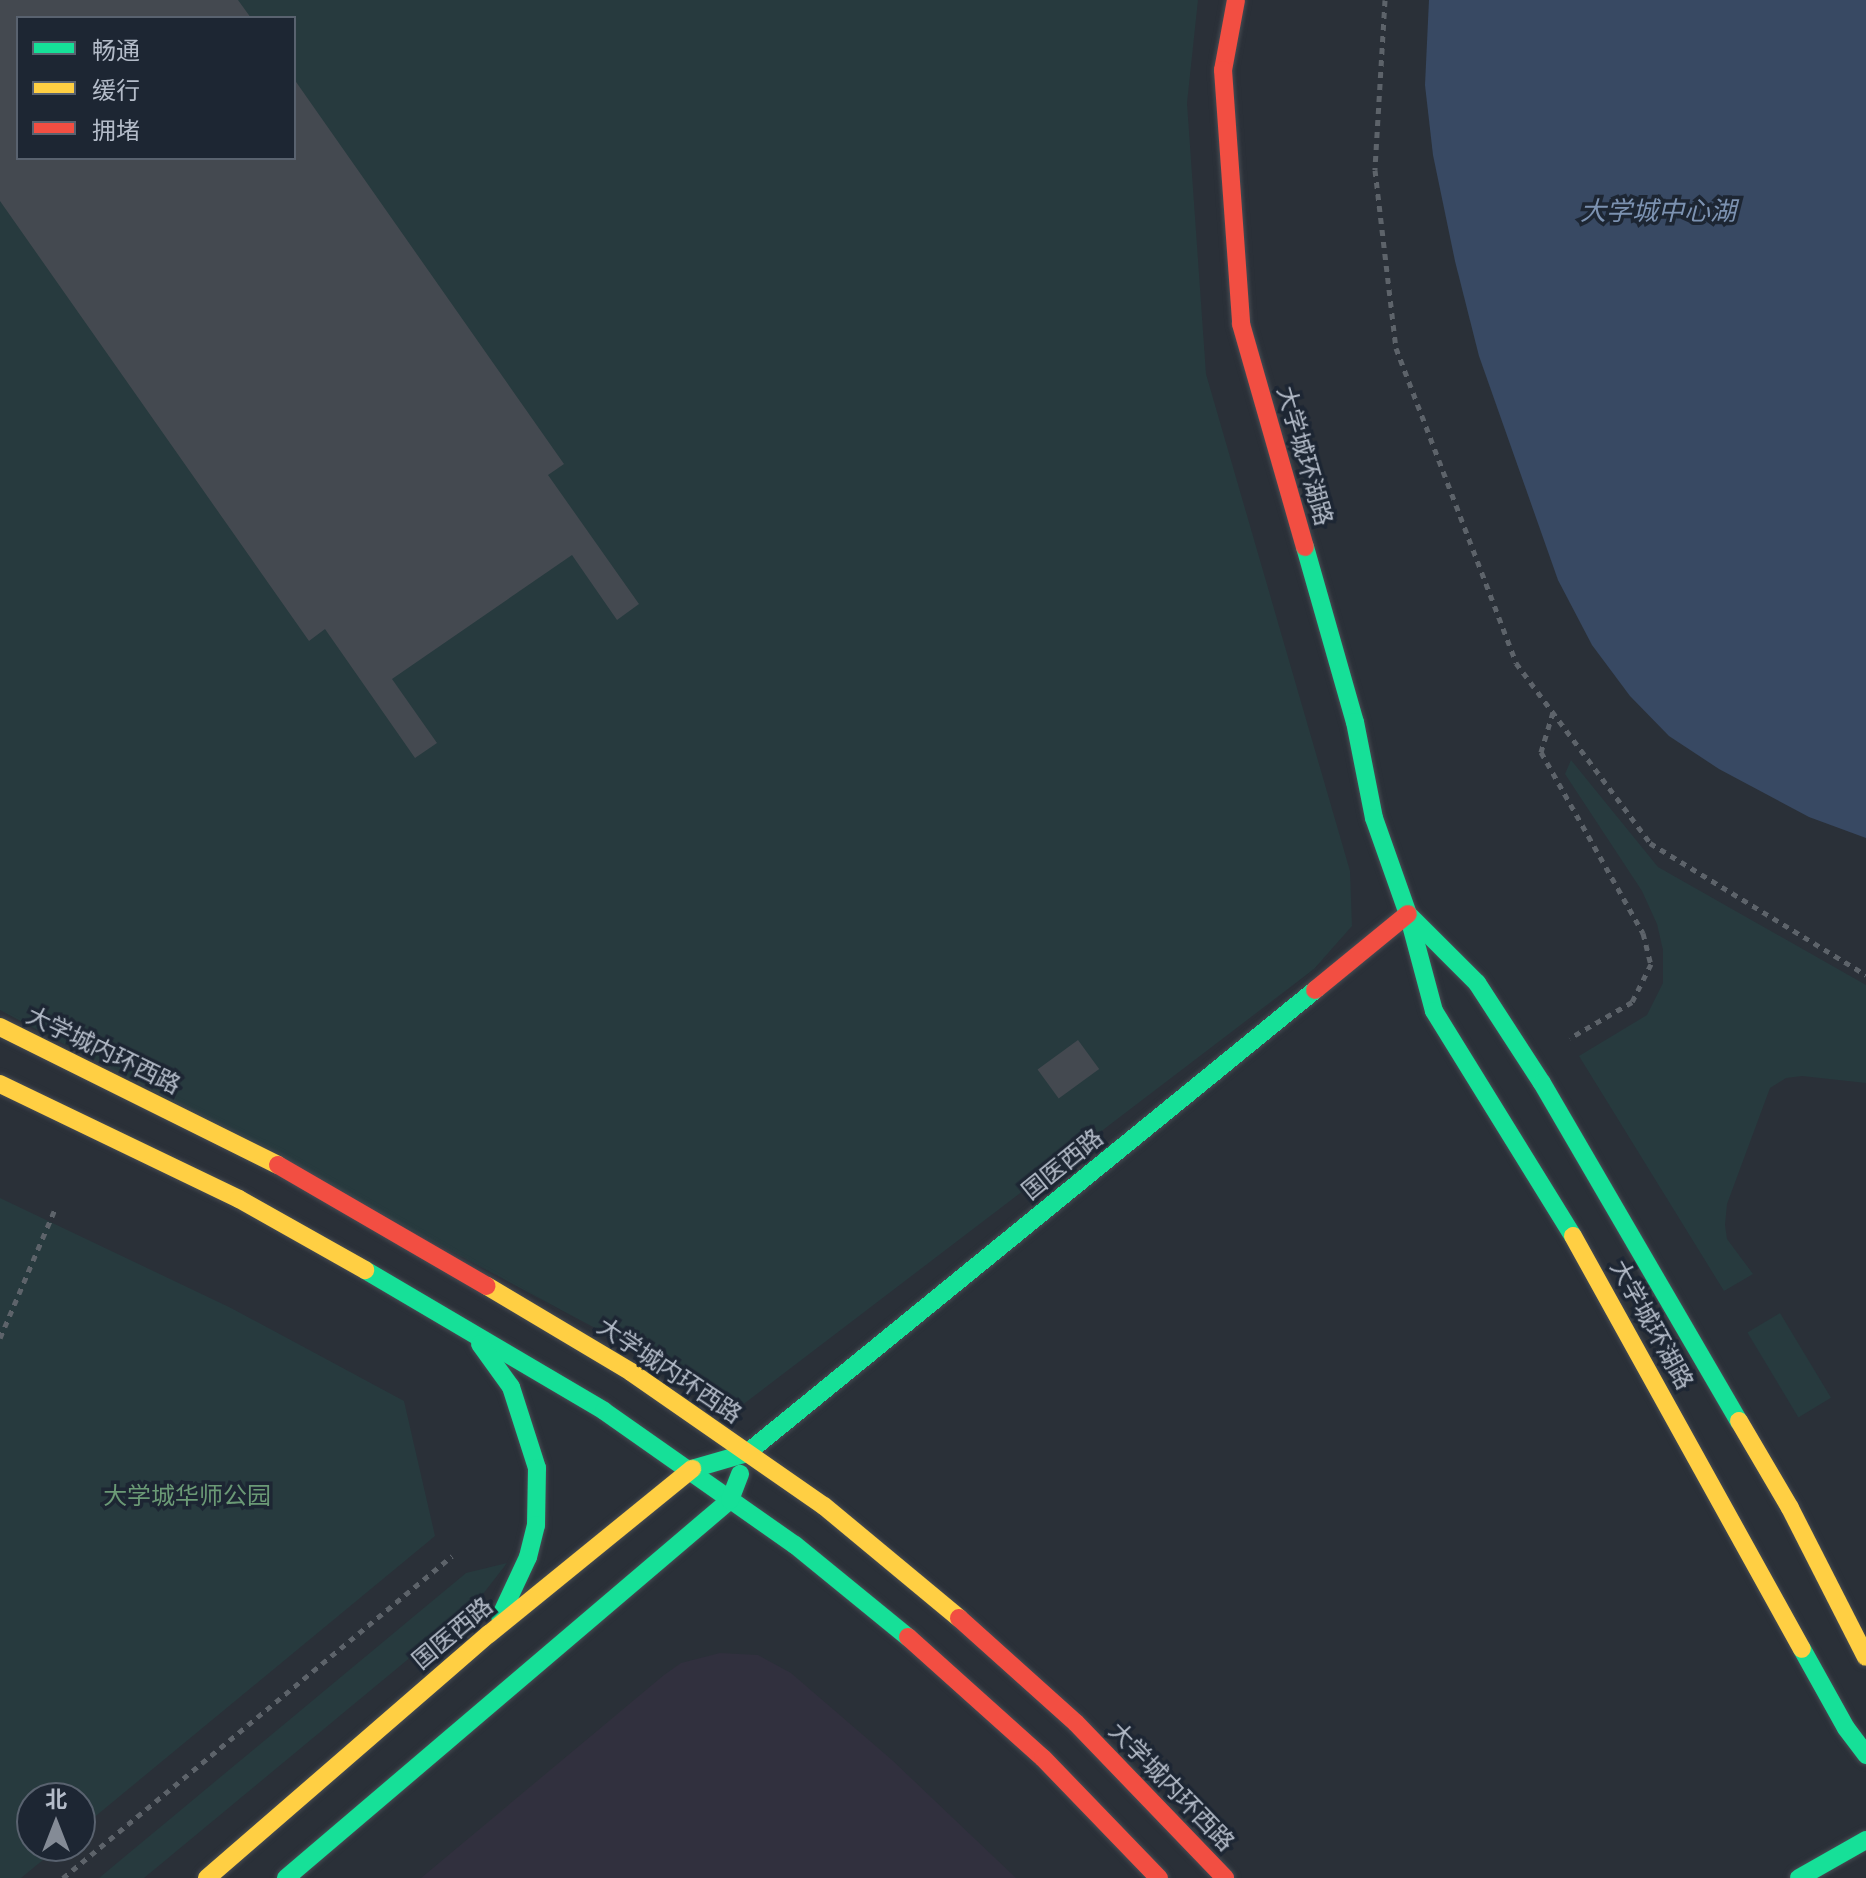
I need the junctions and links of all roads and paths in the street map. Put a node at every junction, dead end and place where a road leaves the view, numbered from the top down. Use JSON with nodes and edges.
{"nodes":[{"id":1,"x":1236,"y":0,"type":"edge"},
{"id":2,"x":1385,"y":0,"type":"edge"},
{"id":3,"x":1553,"y":711,"type":"junction"},
{"id":4,"x":1408,"y":914,"type":"junction"},
{"id":5,"x":1866,"y":975,"type":"edge"},
{"id":6,"x":0,"y":1027,"type":"edge"},
{"id":7,"x":1570,"y":1038,"type":"dead end"},
{"id":8,"x":0,"y":1084,"type":"edge"},
{"id":9,"x":55,"y":1209,"type":"dead end"},
{"id":10,"x":465,"y":1328,"type":"junction"},
{"id":11,"x":0,"y":1338,"type":"edge"},
{"id":12,"x":747,"y":1453,"type":"junction"},
{"id":13,"x":688,"y":1470,"type":"junction"},
{"id":14,"x":730,"y":1500,"type":"junction"},
{"id":15,"x":452,"y":1556,"type":"dead end"},
{"id":16,"x":489,"y":1634,"type":"junction"},
{"id":17,"x":1866,"y":1657,"type":"edge"},
{"id":18,"x":1866,"y":1755,"type":"edge"},
{"id":19,"x":1866,"y":1840,"type":"edge"},
{"id":20,"x":63,"y":1878,"type":"edge"},
{"id":21,"x":207,"y":1878,"type":"edge"},
{"id":22,"x":286,"y":1878,"type":"edge"},
{"id":23,"x":1159,"y":1878,"type":"edge"},
{"id":24,"x":1225,"y":1878,"type":"edge"},
{"id":25,"x":1799,"y":1878,"type":"edge"}],
"edges":[{"from":1,"to":4,"type":"main road","name":"大学城环湖路"},
{"from":2,"to":3,"type":"path"},
{"from":3,"to":5,"type":"path"},
{"from":3,"to":7,"type":"path"},
{"from":4,"to":12,"type":"main road","name":"国医西路"},
{"from":4,"to":17,"type":"main road","name":"大学城环湖路"},
{"from":4,"to":18,"type":"main road","name":"大学城环湖路"},
{"from":6,"to":12,"type":"main road","name":"大学城内环西路"},
{"from":8,"to":10,"type":"main road"},
{"from":9,"to":11,"type":"path"},
{"from":10,"to":13,"type":"main road"},
{"from":10,"to":16,"type":"main road"},
{"from":12,"to":13,"type":"main road","name":"国医西路"},
{"from":12,"to":14,"type":"main road"},
{"from":12,"to":24,"type":"main road","name":"大学城内环西路"},
{"from":13,"to":14,"type":"main road"},
{"from":13,"to":16,"type":"main road","name":"国医西路"},
{"from":14,"to":22,"type":"main road"},
{"from":14,"to":23,"type":"main road"},
{"from":15,"to":20,"type":"path"},
{"from":16,"to":21,"type":"main road","name":"国医西路"},
{"from":19,"to":25,"type":"main road"}]}
